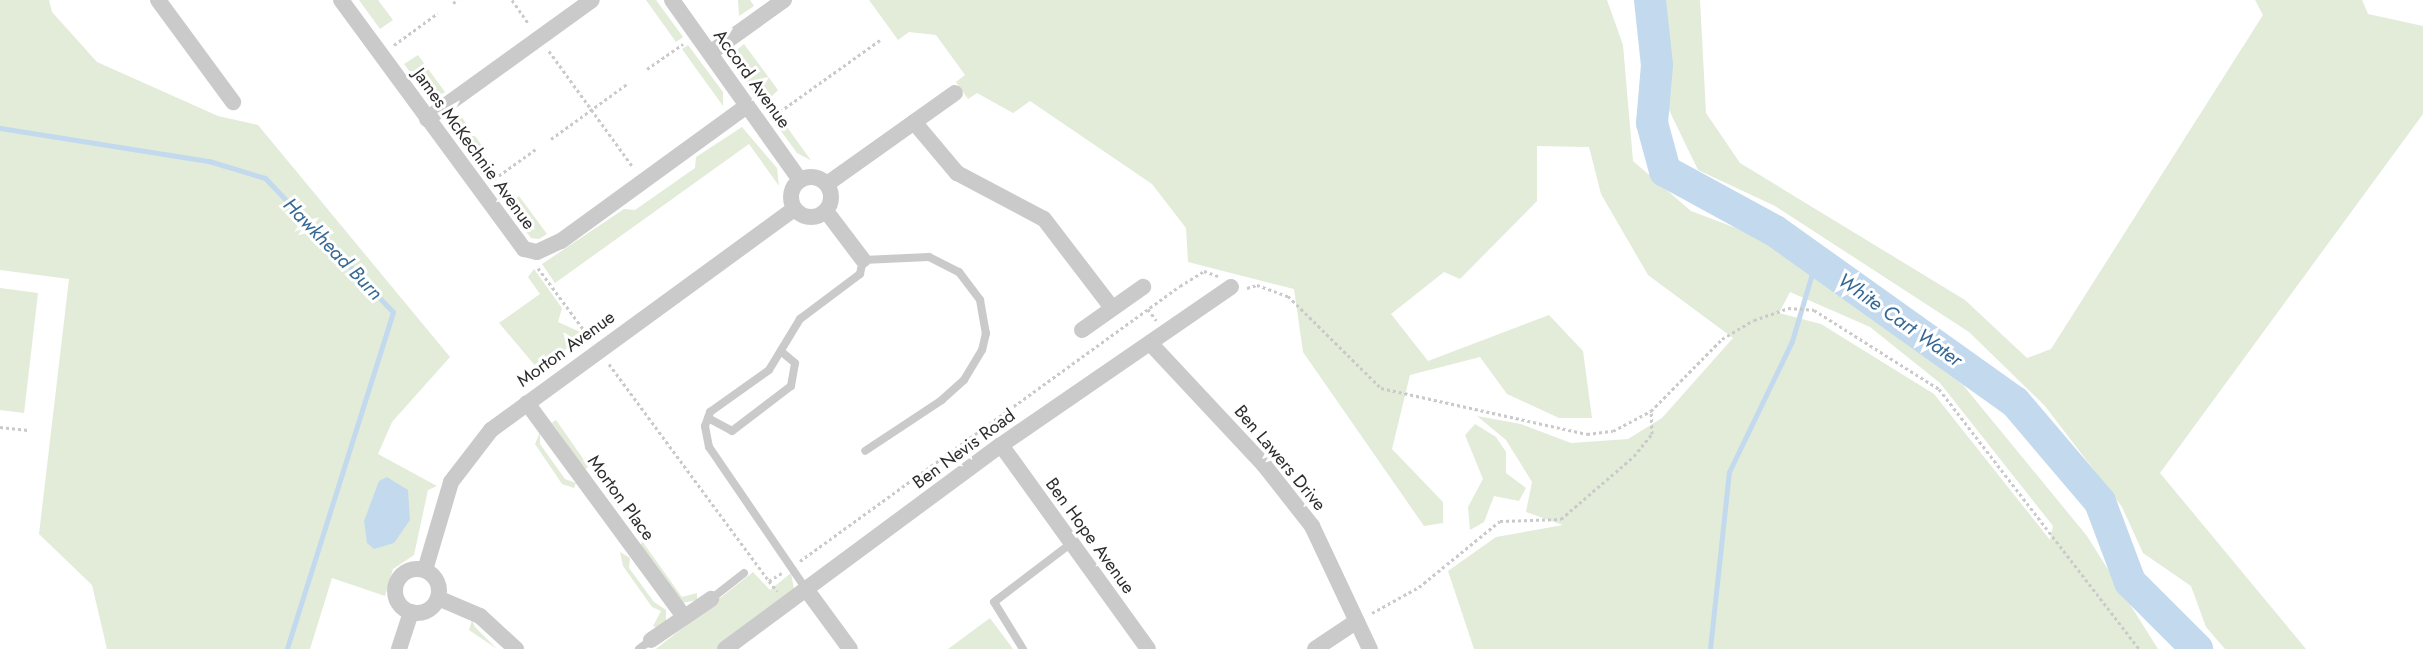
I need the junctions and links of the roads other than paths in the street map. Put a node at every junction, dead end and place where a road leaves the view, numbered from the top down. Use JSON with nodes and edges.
{"nodes":[{"id":1,"x":158,"y":0,"type":"edge"},
{"id":2,"x":340,"y":0,"type":"edge"},
{"id":3,"x":592,"y":0,"type":"edge"},
{"id":4,"x":672,"y":0,"type":"edge"},
{"id":5,"x":784,"y":0,"type":"edge"},
{"id":6,"x":710,"y":53,"type":"junction"},
{"id":7,"x":955,"y":93,"type":"dead end"},
{"id":8,"x":233,"y":102,"type":"dead end"},
{"id":9,"x":747,"y":106,"type":"junction"},
{"id":10,"x":428,"y":119,"type":"junction"},
{"id":11,"x":914,"y":122,"type":"junction"},
{"id":12,"x":800,"y":180,"type":"junction"},
{"id":13,"x":827,"y":184,"type":"junction"},
{"id":14,"x":794,"y":209,"type":"junction"},
{"id":15,"x":826,"y":211,"type":"junction"},
{"id":16,"x":863,"y":260,"type":"junction"},
{"id":17,"x":1143,"y":287,"type":"dead end"},
{"id":18,"x":1231,"y":287,"type":"road end"},
{"id":19,"x":1112,"y":308,"type":"junction"},
{"id":20,"x":1082,"y":330,"type":"dead end"},
{"id":21,"x":1150,"y":343,"type":"junction"},
{"id":22,"x":782,"y":352,"type":"junction"},
{"id":23,"x":527,"y":403,"type":"junction"},
{"id":24,"x":708,"y":418,"type":"junction"},
{"id":25,"x":1001,"y":445,"type":"junction"},
{"id":26,"x":865,"y":452,"type":"dead end"},
{"id":27,"x":1071,"y":544,"type":"junction"},
{"id":28,"x":424,"y":570,"type":"junction"},
{"id":29,"x":744,"y":573,"type":"dead end"},
{"id":30,"x":806,"y":589,"type":"junction"},
{"id":31,"x":438,"y":598,"type":"junction"},
{"id":32,"x":711,"y":599,"type":"joint"},
{"id":33,"x":411,"y":612,"type":"junction"},
{"id":34,"x":684,"y":617,"type":"junction"},
{"id":35,"x":1357,"y":621,"type":"junction"},
{"id":36,"x":645,"y":645,"type":"edge"},
{"id":37,"x":399,"y":649,"type":"edge"},
{"id":38,"x":516,"y":649,"type":"edge"},
{"id":39,"x":725,"y":649,"type":"edge"},
{"id":40,"x":850,"y":649,"type":"edge"},
{"id":41,"x":1023,"y":649,"type":"edge"},
{"id":42,"x":1148,"y":649,"type":"edge"},
{"id":43,"x":1315,"y":649,"type":"edge"},
{"id":44,"x":1370,"y":649,"type":"edge"}],
"edges":[{"from":1,"to":8,"type":"street"},
{"from":2,"to":10,"type":"street","name":"James McKechnie Avenue"},
{"from":3,"to":10,"type":"street"},
{"from":4,"to":6,"type":"street","name":"Accord Avenue"},
{"from":5,"to":6,"type":"street"},
{"from":6,"to":9,"type":"street","name":"Accord Avenue"},
{"from":7,"to":11,"type":"street"},
{"from":9,"to":10,"type":"street","name":"James McKechnie Avenue"},
{"from":9,"to":12,"type":"street","name":"Accord Avenue"},
{"from":11,"to":13,"type":"street"},
{"from":11,"to":19,"type":"street"},
{"from":12,"to":13,"type":"street"},
{"from":12,"to":14,"type":"street"},
{"from":13,"to":15,"type":"street"},
{"from":14,"to":15,"type":"street"},
{"from":14,"to":23,"type":"street","name":"Morton Avenue"},
{"from":15,"to":16,"type":"street"},
{"from":16,"to":22,"type":"lane"},
{"from":16,"to":26,"type":"lane"},
{"from":17,"to":19,"type":"street"},
{"from":18,"to":21,"type":"street","name":"Ben Nevis Road"},
{"from":19,"to":20,"type":"street"},
{"from":21,"to":25,"type":"street","name":"Ben Nevis Road"},
{"from":21,"to":35,"type":"street","name":"Ben Lawers Drive"},
{"from":22,"to":24,"type":"lane"},
{"from":22,"to":24,"type":"lane"},
{"from":23,"to":28,"type":"street","name":"Morton Avenue"},
{"from":23,"to":34,"type":"street","name":"Morton Place"},
{"from":24,"to":30,"type":"lane"},
{"from":25,"to":27,"type":"street","name":"Ben Hope Avenue"},
{"from":25,"to":30,"type":"street","name":"Ben Nevis Road"},
{"from":27,"to":41,"type":"lane"},
{"from":27,"to":42,"type":"street","name":"Ben Hope Avenue"},
{"from":28,"to":31,"type":"street"},
{"from":28,"to":33,"type":"street"},
{"from":29,"to":32,"type":"lane"},
{"from":30,"to":39,"type":"street","name":"Ben Nevis Road"},
{"from":30,"to":40,"type":"street"},
{"from":31,"to":33,"type":"street"},
{"from":31,"to":38,"type":"street"},
{"from":32,"to":34,"type":"street"},
{"from":33,"to":37,"type":"street"},
{"from":34,"to":36,"type":"street"},
{"from":35,"to":43,"type":"street"},
{"from":35,"to":44,"type":"street","name":"Ben Lawers Drive"}]}
